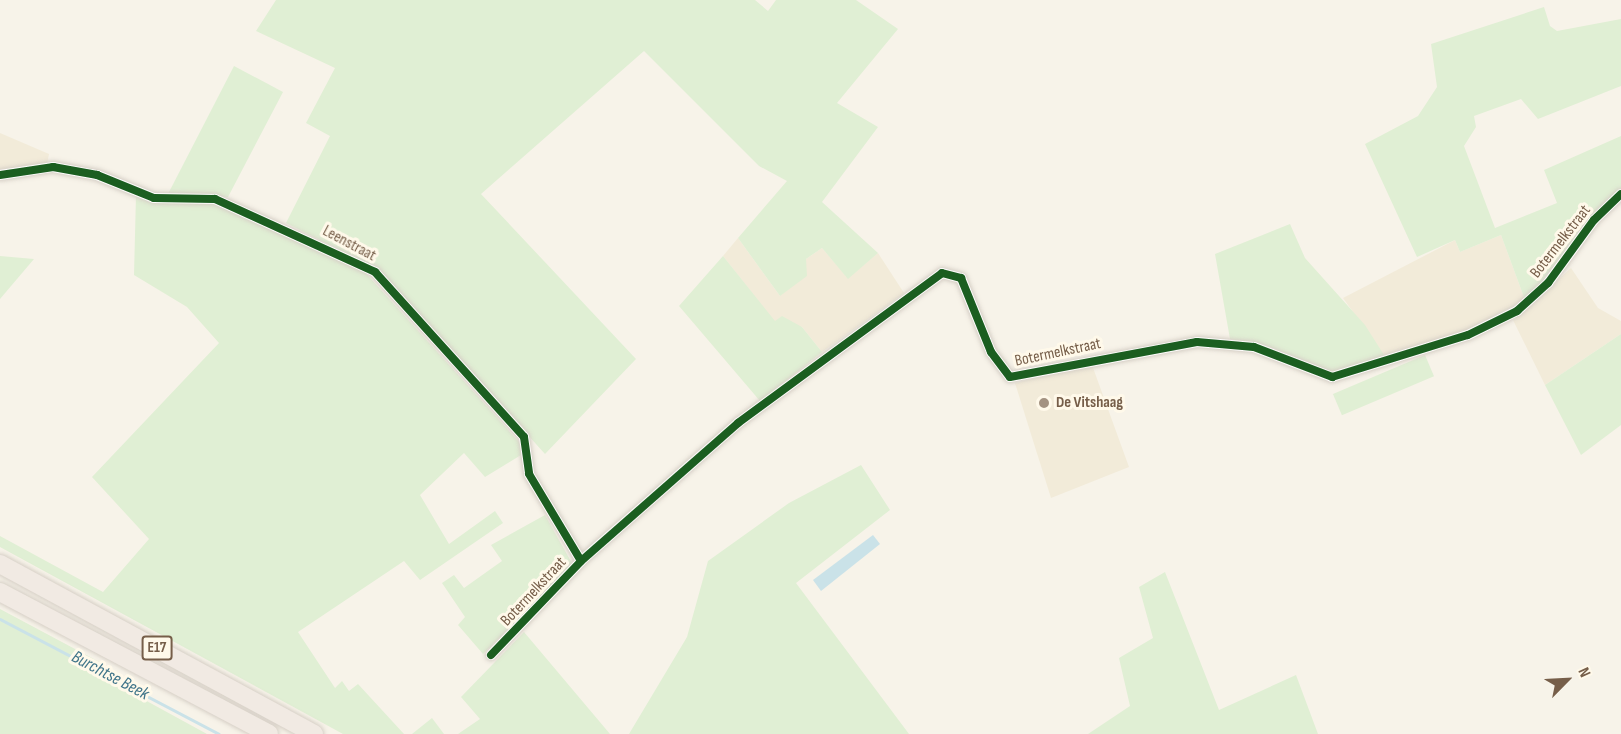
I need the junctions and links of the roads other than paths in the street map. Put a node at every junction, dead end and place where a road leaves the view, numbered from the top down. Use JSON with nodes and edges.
{"nodes":[{"id":1,"x":0,"y":176,"type":"edge"},
{"id":2,"x":1621,"y":194,"type":"edge"},
{"id":3,"x":581,"y":561,"type":"junction"},
{"id":4,"x":0,"y":564,"type":"edge"},
{"id":5,"x":0,"y":592,"type":"edge"},
{"id":6,"x":491,"y":655,"type":"dead end"},
{"id":7,"x":269,"y":734,"type":"edge"},
{"id":8,"x":314,"y":734,"type":"edge"}],
"edges":[{"from":1,"to":3,"type":"street","name":"Leenstraat"},
{"from":2,"to":3,"type":"street","name":"Botermelkstraat"},
{"from":3,"to":6,"type":"street","name":"Botermelkstraat"},
{"from":4,"to":8,"type":"highway","number":"E17"},
{"from":5,"to":7,"type":"highway","number":"E17"}]}
